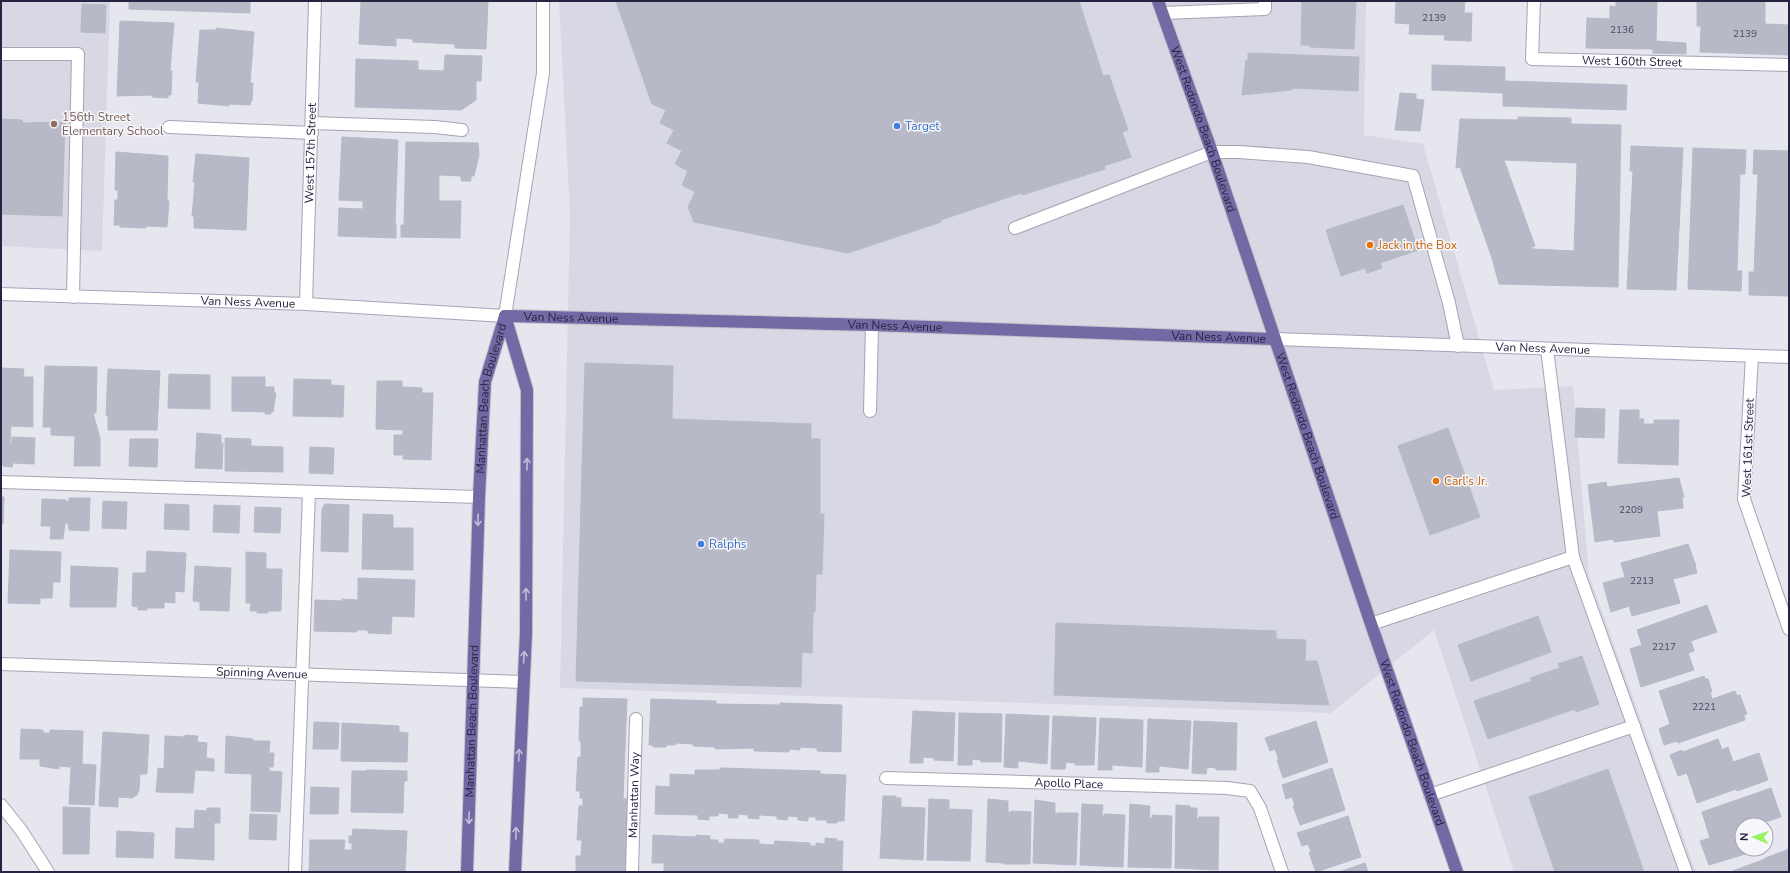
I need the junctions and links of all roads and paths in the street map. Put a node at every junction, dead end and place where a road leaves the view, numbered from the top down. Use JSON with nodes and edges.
{"nodes":[{"id":1,"x":315,"y":1,"type":"edge"},
{"id":2,"x":543,"y":1,"type":"edge"},
{"id":3,"x":1158,"y":1,"type":"edge"},
{"id":4,"x":1265,"y":1,"type":"edge"},
{"id":5,"x":1534,"y":1,"type":"edge"},
{"id":6,"x":1163,"y":13,"type":"junction"},
{"id":7,"x":1,"y":54,"type":"edge"},
{"id":8,"x":1789,"y":65,"type":"edge"},
{"id":9,"x":169,"y":127,"type":"dead end"},
{"id":10,"x":312,"y":128,"type":"junction"},
{"id":11,"x":462,"y":130,"type":"dead end"},
{"id":12,"x":1212,"y":152,"type":"junction"},
{"id":13,"x":1015,"y":228,"type":"dead end"},
{"id":14,"x":1,"y":294,"type":"edge"},
{"id":15,"x":73,"y":297,"type":"junction"},
{"id":16,"x":306,"y":304,"type":"junction"},
{"id":17,"x":505,"y":316,"type":"junction"},
{"id":18,"x":872,"y":324,"type":"junction"},
{"id":19,"x":1275,"y":339,"type":"junction"},
{"id":20,"x":1458,"y":346,"type":"junction"},
{"id":21,"x":1547,"y":349,"type":"junction"},
{"id":22,"x":1752,"y":356,"type":"junction"},
{"id":23,"x":1789,"y":357,"type":"edge"},
{"id":24,"x":870,"y":411,"type":"dead end"},
{"id":25,"x":1,"y":482,"type":"edge"},
{"id":26,"x":309,"y":492,"type":"junction"},
{"id":27,"x":479,"y":497,"type":"junction"},
{"id":28,"x":1573,"y":557,"type":"junction"},
{"id":29,"x":1371,"y":624,"type":"junction"},
{"id":30,"x":1789,"y":629,"type":"edge"},
{"id":31,"x":3,"y":665,"type":"edge"},
{"id":32,"x":301,"y":675,"type":"junction"},
{"id":33,"x":473,"y":682,"type":"junction"},
{"id":34,"x":522,"y":682,"type":"junction"},
{"id":35,"x":636,"y":719,"type":"dead end"},
{"id":36,"x":1634,"y":726,"type":"junction"},
{"id":37,"x":886,"y":778,"type":"dead end"},
{"id":38,"x":1430,"y":795,"type":"junction"},
{"id":39,"x":1,"y":804,"type":"edge"},
{"id":40,"x":48,"y":872,"type":"edge"},
{"id":41,"x":295,"y":872,"type":"edge"},
{"id":42,"x":467,"y":872,"type":"edge"},
{"id":43,"x":514,"y":872,"type":"edge"},
{"id":44,"x":632,"y":872,"type":"edge"},
{"id":45,"x":1282,"y":872,"type":"edge"},
{"id":46,"x":1456,"y":872,"type":"edge"},
{"id":47,"x":1686,"y":872,"type":"edge"}],
"edges":[{"from":1,"to":10,"type":"street","name":"West 157th Street"},
{"from":2,"to":17,"type":"street"},
{"from":3,"to":6,"type":"main road","name":"West Redondo Beach Boulevard"},
{"from":4,"to":6,"type":"street"},
{"from":5,"to":8,"type":"street","name":"West 160th Street"},
{"from":6,"to":12,"type":"main road","name":"West Redondo Beach Boulevard"},
{"from":7,"to":15,"type":"street"},
{"from":9,"to":10,"type":"street"},
{"from":10,"to":11,"type":"street"},
{"from":10,"to":16,"type":"street","name":"West 157th Street"},
{"from":12,"to":13,"type":"street"},
{"from":12,"to":19,"type":"main road","name":"West Redondo Beach Boulevard"},
{"from":12,"to":20,"type":"street"},
{"from":14,"to":15,"type":"street","name":"Van Ness Avenue"},
{"from":15,"to":16,"type":"street","name":"Van Ness Avenue"},
{"from":16,"to":17,"type":"street","name":"Van Ness Avenue"},
{"from":17,"to":18,"type":"main road","name":"Van Ness Avenue"},
{"from":17,"to":27,"type":"main road","name":"Manhattan Beach Boulevard"},
{"from":34,"to":17,"type":"main road","name":"Manhattan Beach Boulevard","one_way":true},
{"from":18,"to":19,"type":"main road","name":"Van Ness Avenue"},
{"from":18,"to":24,"type":"street"},
{"from":19,"to":20,"type":"street","name":"Van Ness Avenue"},
{"from":19,"to":29,"type":"main road","name":"West Redondo Beach Boulevard"},
{"from":20,"to":21,"type":"street","name":"Van Ness Avenue"},
{"from":21,"to":22,"type":"street","name":"Van Ness Avenue"},
{"from":21,"to":28,"type":"street"},
{"from":22,"to":23,"type":"street","name":"Van Ness Avenue"},
{"from":22,"to":30,"type":"street","name":"West 161st Street"},
{"from":25,"to":26,"type":"street"},
{"from":26,"to":27,"type":"street"},
{"from":26,"to":32,"type":"street"},
{"from":27,"to":33,"type":"main road","name":"Manhattan Beach Boulevard","one_way":true},
{"from":28,"to":29,"type":"street"},
{"from":28,"to":36,"type":"street"},
{"from":29,"to":38,"type":"main road","name":"West Redondo Beach Boulevard"},
{"from":31,"to":32,"type":"street","name":"Spinning Avenue"},
{"from":32,"to":33,"type":"street","name":"Spinning Avenue"},
{"from":32,"to":41,"type":"street"},
{"from":33,"to":34,"type":"street","name":"Spinning Avenue"},
{"from":33,"to":42,"type":"main road","name":"Manhattan Beach Boulevard","one_way":true},
{"from":43,"to":34,"type":"main road","name":"Manhattan Beach Boulevard","one_way":true},
{"from":35,"to":44,"type":"street","name":"Manhattan Way"},
{"from":36,"to":38,"type":"street"},
{"from":36,"to":47,"type":"street"},
{"from":37,"to":45,"type":"street","name":"Apollo Place"},
{"from":38,"to":46,"type":"main road","name":"West Redondo Beach Boulevard"},
{"from":39,"to":40,"type":"street"}]}
